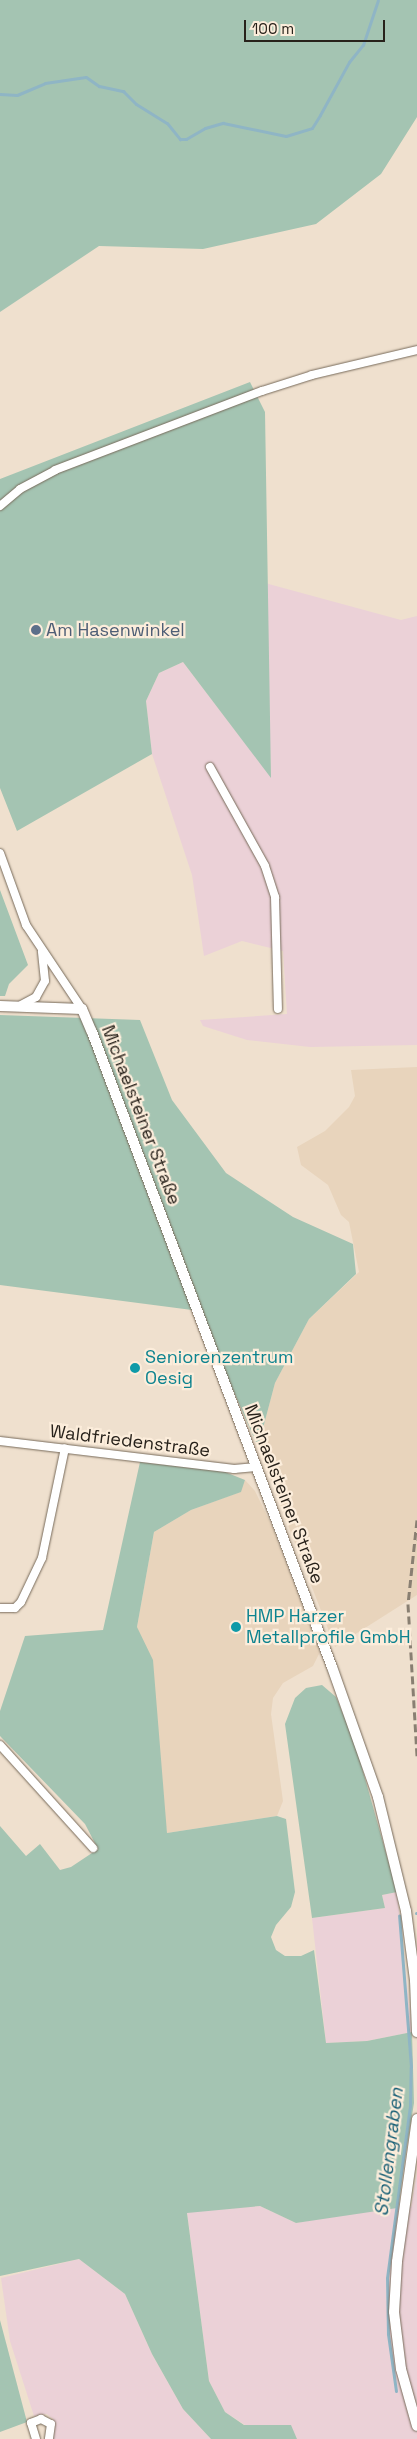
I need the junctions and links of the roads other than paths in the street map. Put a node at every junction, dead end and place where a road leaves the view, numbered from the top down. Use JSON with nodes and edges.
{"nodes":[{"id":1,"x":417,"y":350,"type":"edge"},
{"id":2,"x":0,"y":506,"type":"edge"},
{"id":3,"x":210,"y":767,"type":"dead end"},
{"id":4,"x":0,"y":853,"type":"edge"},
{"id":5,"x":42,"y":949,"type":"junction"},
{"id":6,"x":0,"y":1006,"type":"edge"},
{"id":7,"x":18,"y":1006,"type":"junction"},
{"id":8,"x":82,"y":1009,"type":"junction"},
{"id":9,"x":278,"y":1009,"type":"dead end"},
{"id":10,"x":0,"y":1441,"type":"edge"},
{"id":11,"x":65,"y":1448,"type":"junction"},
{"id":12,"x":256,"y":1467,"type":"junction"},
{"id":13,"x":0,"y":1608,"type":"edge"},
{"id":14,"x":0,"y":1745,"type":"edge"},
{"id":15,"x":93,"y":1848,"type":"dead end"},
{"id":16,"x":417,"y":2032,"type":"edge"},
{"id":17,"x":417,"y":2120,"type":"edge"},
{"id":18,"x":417,"y":2426,"type":"edge"},
{"id":19,"x":36,"y":2439,"type":"edge"},
{"id":20,"x":49,"y":2439,"type":"edge"}],
"edges":[{"from":1,"to":2,"type":"street"},
{"from":3,"to":9,"type":"street"},
{"from":4,"to":5,"type":"street"},
{"from":5,"to":7,"type":"street"},
{"from":5,"to":8,"type":"street"},
{"from":6,"to":7,"type":"street"},
{"from":7,"to":8,"type":"street"},
{"from":8,"to":12,"type":"street","name":"Michaelsteiner Straße"},
{"from":10,"to":11,"type":"street","name":"Waldfriedenstraße"},
{"from":11,"to":12,"type":"street","name":"Waldfriedenstraße"},
{"from":11,"to":13,"type":"street"},
{"from":12,"to":16,"type":"street","name":"Michaelsteiner Straße"},
{"from":14,"to":15,"type":"street"},
{"from":17,"to":18,"type":"street"},
{"from":19,"to":20,"type":"street"}]}
